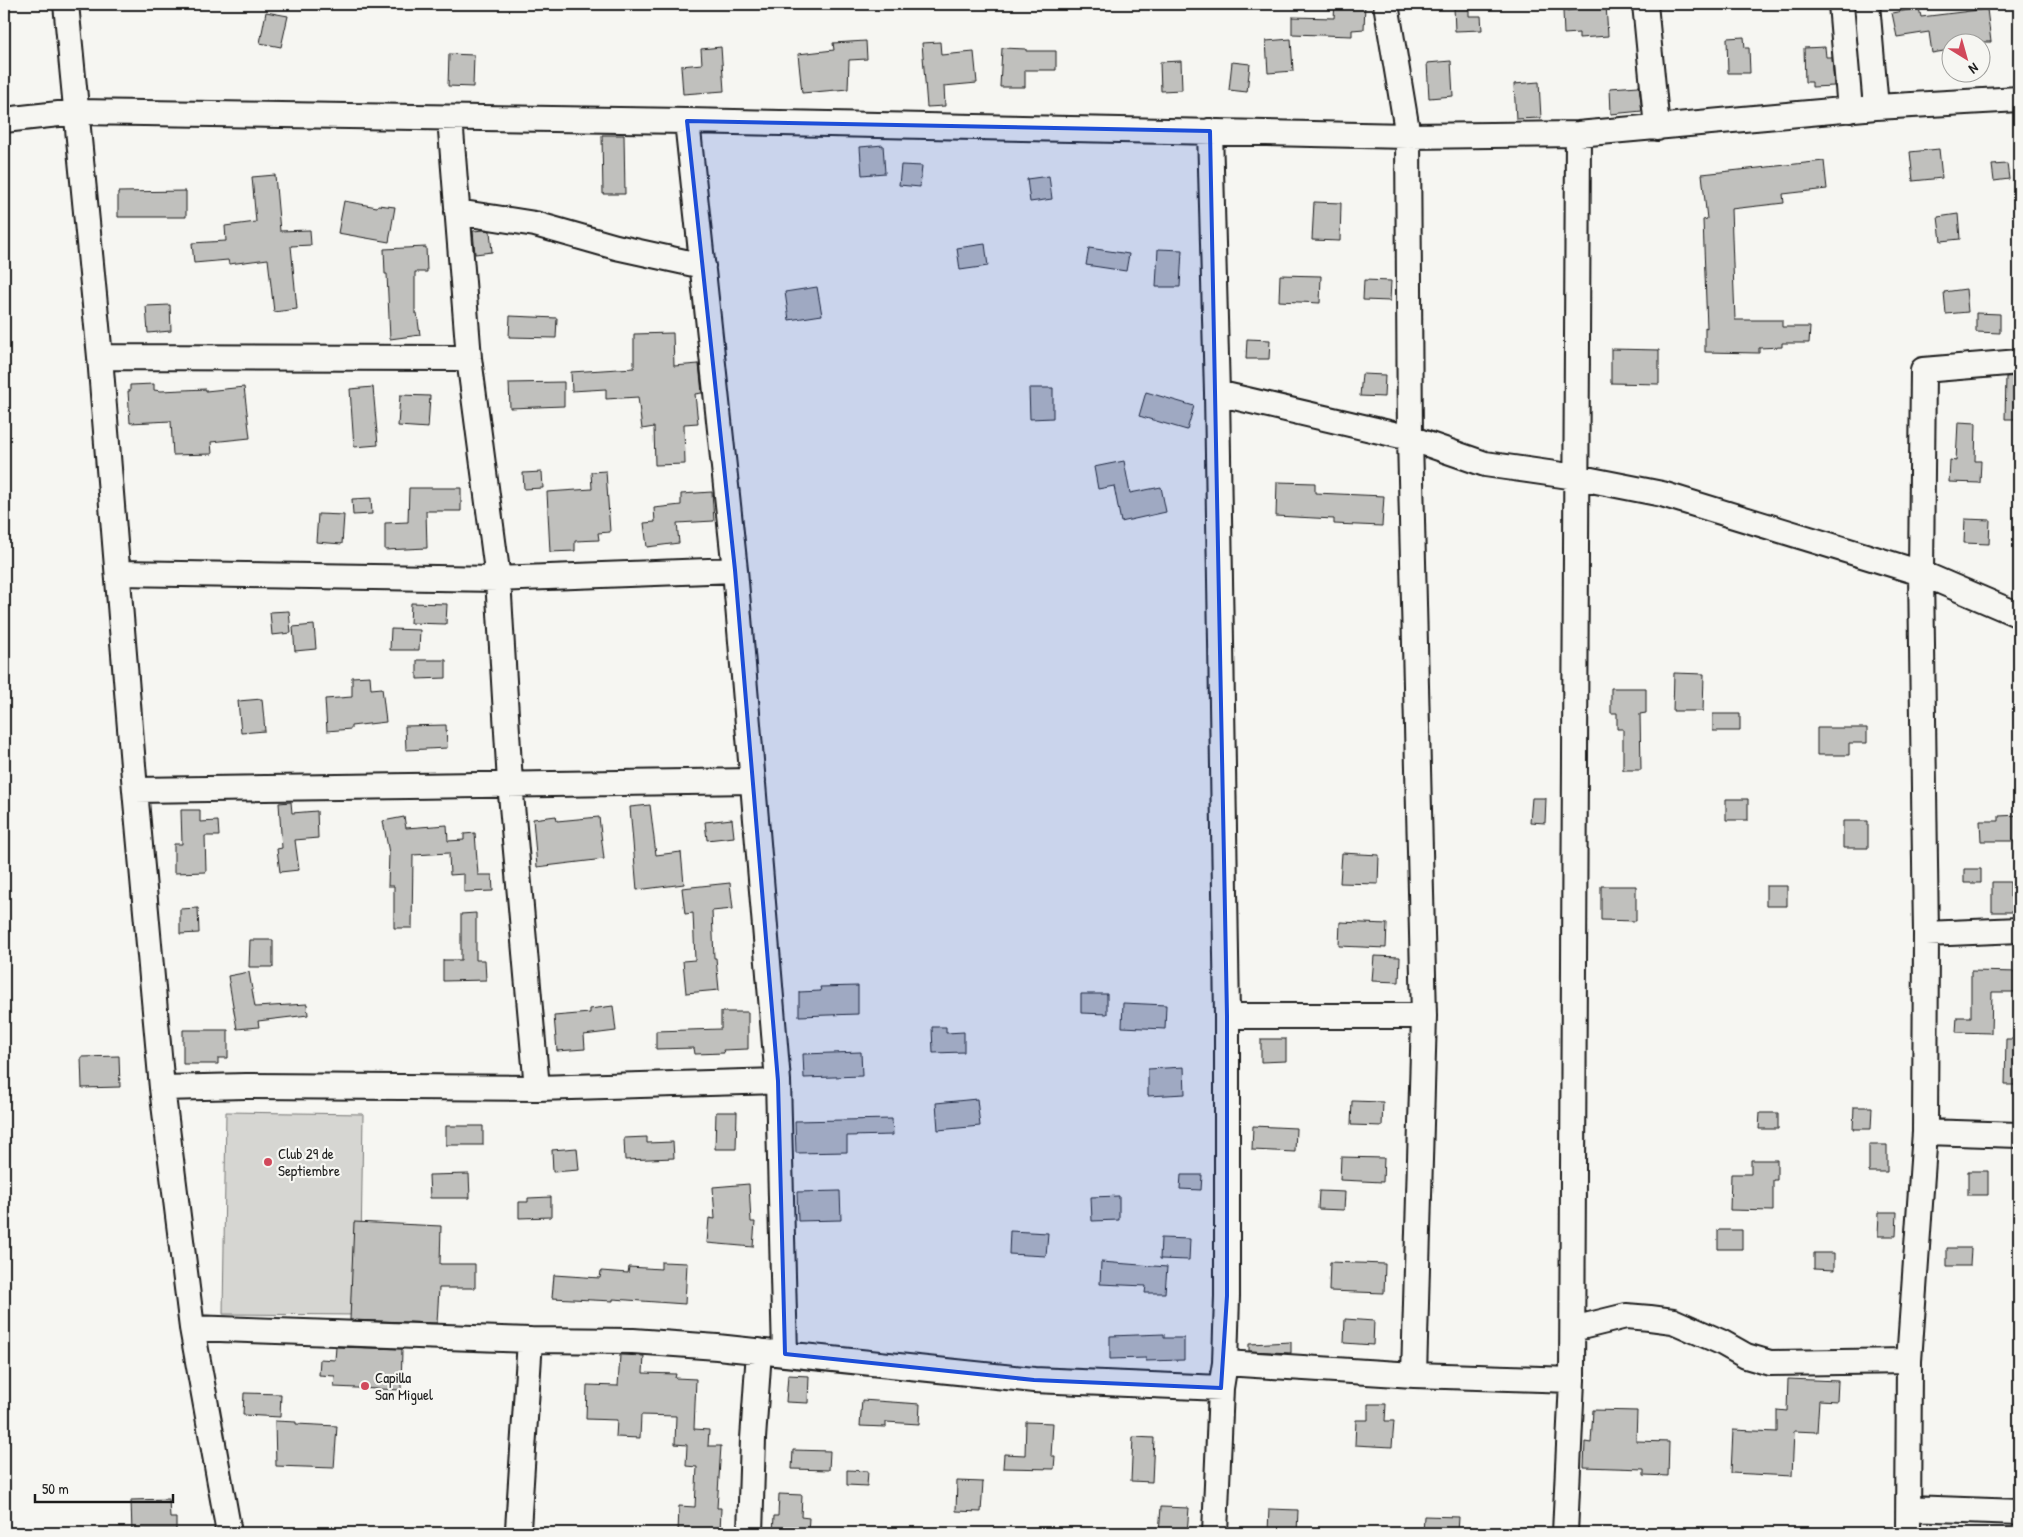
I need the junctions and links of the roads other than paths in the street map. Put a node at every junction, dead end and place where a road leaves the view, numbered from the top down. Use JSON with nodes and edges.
{"nodes":[{"id":1,"x":66,"y":4,"type":"edge"},
{"id":2,"x":1386,"y":4,"type":"edge"},
{"id":3,"x":1645,"y":4,"type":"edge"},
{"id":4,"x":1841,"y":4,"type":"edge"},
{"id":5,"x":1867,"y":4,"type":"edge"},
{"id":6,"x":2019,"y":99,"type":"edge"},
{"id":7,"x":1876,"y":107,"type":"junction"},
{"id":8,"x":1850,"y":110,"type":"junction"},
{"id":9,"x":77,"y":112,"type":"junction"},
{"id":10,"x":450,"y":118,"type":"junction"},
{"id":11,"x":4,"y":120,"type":"edge"},
{"id":12,"x":687,"y":121,"type":"junction"},
{"id":13,"x":1657,"y":128,"type":"junction"},
{"id":14,"x":1210,"y":131,"type":"junction"},
{"id":15,"x":1578,"y":134,"type":"junction"},
{"id":16,"x":1408,"y":136,"type":"junction"},
{"id":17,"x":457,"y":212,"type":"junction"},
{"id":18,"x":703,"y":266,"type":"junction"},
{"id":19,"x":100,"y":356,"type":"junction"},
{"id":20,"x":469,"y":358,"type":"junction"},
{"id":21,"x":2019,"y":362,"type":"edge"},
{"id":22,"x":1217,"y":393,"type":"junction"},
{"id":23,"x":1410,"y":438,"type":"junction"},
{"id":24,"x":1576,"y":477,"type":"junction"},
{"id":25,"x":735,"y":570,"type":"junction"},
{"id":26,"x":118,"y":573,"type":"junction"},
{"id":27,"x":1921,"y":573,"type":"junction"},
{"id":28,"x":498,"y":579,"type":"junction"},
{"id":29,"x":2019,"y":614,"type":"edge"},
{"id":30,"x":752,"y":781,"type":"junction"},
{"id":31,"x":510,"y":783,"type":"junction"},
{"id":32,"x":135,"y":790,"type":"junction"},
{"id":33,"x":2019,"y":930,"type":"edge"},
{"id":34,"x":1926,"y":934,"type":"junction"},
{"id":35,"x":1228,"y":1016,"type":"junction"},
{"id":36,"x":1424,"y":1016,"type":"junction"},
{"id":37,"x":778,"y":1081,"type":"junction"},
{"id":38,"x":162,"y":1088,"type":"junction"},
{"id":39,"x":538,"y":1088,"type":"junction"},
{"id":40,"x":1926,"y":1132,"type":"junction"},
{"id":41,"x":2019,"y":1135,"type":"edge"},
{"id":42,"x":192,"y":1328,"type":"junction"},
{"id":43,"x":1572,"y":1329,"type":"junction"},
{"id":44,"x":530,"y":1340,"type":"junction"},
{"id":45,"x":759,"y":1351,"type":"junction"},
{"id":46,"x":785,"y":1354,"type":"junction"},
{"id":47,"x":1910,"y":1361,"type":"junction"},
{"id":48,"x":1226,"y":1363,"type":"junction"},
{"id":49,"x":1414,"y":1375,"type":"junction"},
{"id":50,"x":1572,"y":1380,"type":"junction"},
{"id":51,"x":1221,"y":1388,"type":"junction"},
{"id":52,"x":1908,"y":1508,"type":"junction"},
{"id":53,"x":2019,"y":1512,"type":"edge"},
{"id":54,"x":518,"y":1529,"type":"dead end"},
{"id":55,"x":227,"y":1533,"type":"edge"},
{"id":56,"x":750,"y":1533,"type":"edge"},
{"id":57,"x":1215,"y":1533,"type":"edge"},
{"id":58,"x":1566,"y":1533,"type":"edge"},
{"id":59,"x":1908,"y":1533,"type":"edge"}],
"edges":[{"from":1,"to":9,"type":"street"},
{"from":2,"to":16,"type":"street"},
{"from":3,"to":13,"type":"street"},
{"from":4,"to":8,"type":"street"},
{"from":5,"to":7,"type":"street"},
{"from":6,"to":7,"type":"street"},
{"from":7,"to":8,"type":"street"},
{"from":8,"to":13,"type":"street"},
{"from":9,"to":10,"type":"street"},
{"from":9,"to":11,"type":"street"},
{"from":9,"to":19,"type":"street"},
{"from":10,"to":12,"type":"street"},
{"from":10,"to":17,"type":"street"},
{"from":12,"to":14,"type":"street"},
{"from":12,"to":18,"type":"street"},
{"from":13,"to":15,"type":"street"},
{"from":14,"to":16,"type":"street"},
{"from":14,"to":22,"type":"street"},
{"from":15,"to":16,"type":"street"},
{"from":15,"to":24,"type":"street"},
{"from":16,"to":23,"type":"street"},
{"from":17,"to":18,"type":"street"},
{"from":17,"to":20,"type":"street"},
{"from":18,"to":25,"type":"street"},
{"from":19,"to":20,"type":"street"},
{"from":19,"to":26,"type":"street"},
{"from":20,"to":28,"type":"street"},
{"from":21,"to":27,"type":"street"},
{"from":22,"to":23,"type":"street"},
{"from":22,"to":35,"type":"street"},
{"from":23,"to":24,"type":"street"},
{"from":23,"to":36,"type":"street"},
{"from":24,"to":27,"type":"street"},
{"from":24,"to":43,"type":"street"},
{"from":25,"to":28,"type":"street"},
{"from":25,"to":30,"type":"street"},
{"from":26,"to":28,"type":"street"},
{"from":26,"to":32,"type":"street"},
{"from":27,"to":29,"type":"street"},
{"from":27,"to":34,"type":"street"},
{"from":28,"to":31,"type":"street"},
{"from":30,"to":31,"type":"street"},
{"from":30,"to":37,"type":"street"},
{"from":31,"to":32,"type":"street"},
{"from":31,"to":39,"type":"street"},
{"from":32,"to":38,"type":"street"},
{"from":33,"to":34,"type":"street"},
{"from":34,"to":40,"type":"street"},
{"from":35,"to":36,"type":"street"},
{"from":35,"to":48,"type":"street"},
{"from":36,"to":49,"type":"street"},
{"from":37,"to":39,"type":"street"},
{"from":37,"to":46,"type":"street"},
{"from":38,"to":39,"type":"street"},
{"from":38,"to":42,"type":"street"},
{"from":40,"to":41,"type":"street"},
{"from":40,"to":47,"type":"street"},
{"from":42,"to":44,"type":"street"},
{"from":42,"to":55,"type":"street"},
{"from":43,"to":47,"type":"street"},
{"from":43,"to":50,"type":"street"},
{"from":44,"to":45,"type":"street"},
{"from":44,"to":54,"type":"street"},
{"from":45,"to":46,"type":"street"},
{"from":45,"to":56,"type":"street"},
{"from":46,"to":51,"type":"street"},
{"from":47,"to":52,"type":"street"},
{"from":48,"to":49,"type":"street"},
{"from":48,"to":51,"type":"street"},
{"from":49,"to":50,"type":"street"},
{"from":50,"to":58,"type":"street"},
{"from":51,"to":57,"type":"street"},
{"from":52,"to":53,"type":"street"},
{"from":52,"to":59,"type":"street"}]}
